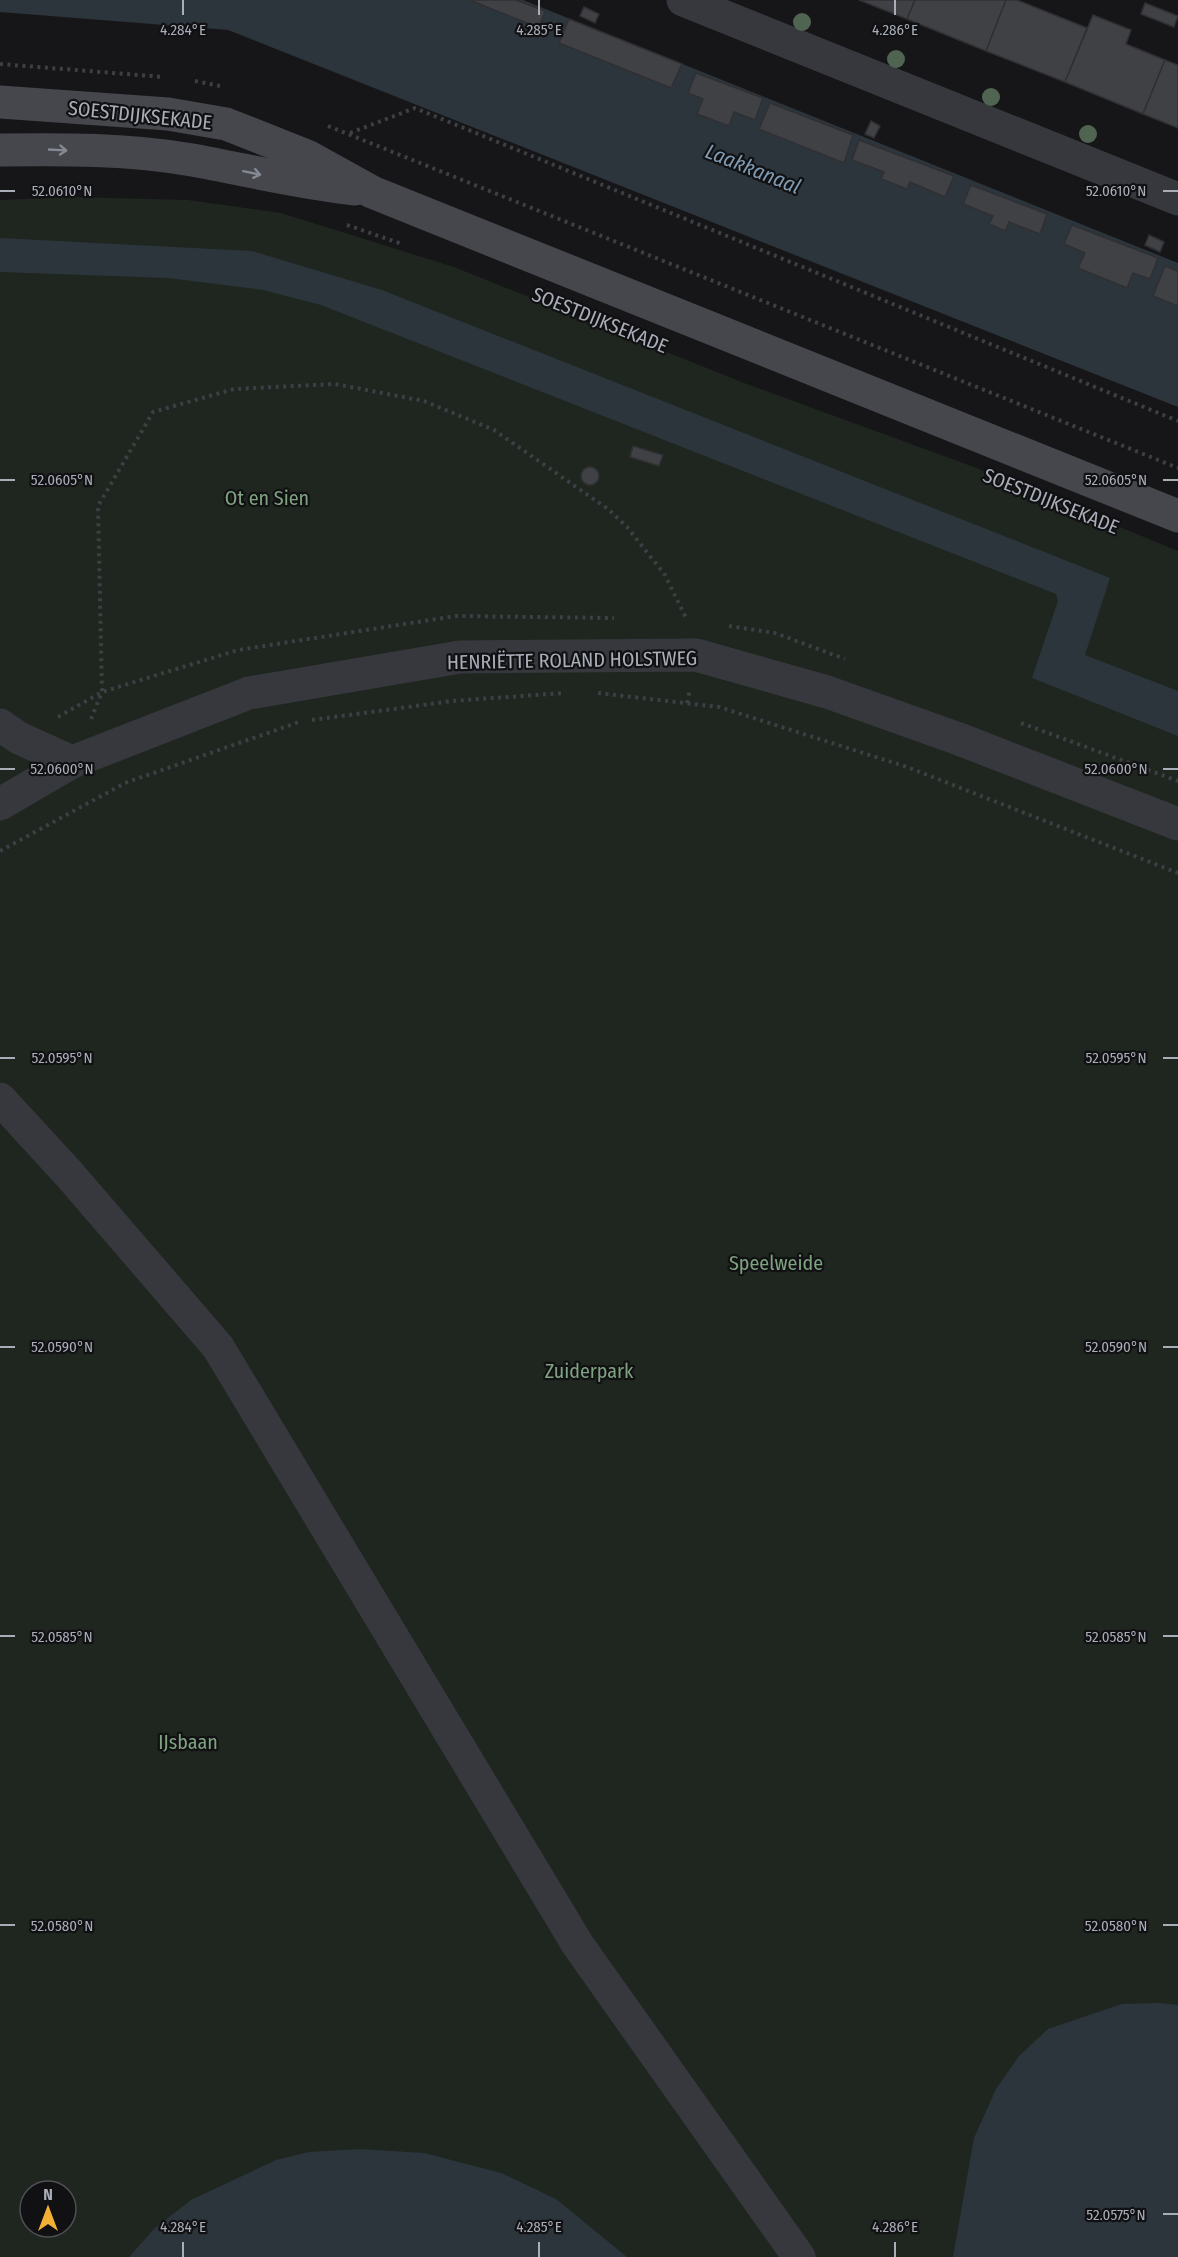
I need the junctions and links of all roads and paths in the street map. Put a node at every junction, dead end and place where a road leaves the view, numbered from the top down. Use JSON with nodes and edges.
{"nodes":[{"id":1,"x":683,"y":0,"type":"edge"},
{"id":2,"x":0,"y":102,"type":"edge"},
{"id":3,"x":0,"y":150,"type":"edge"},
{"id":4,"x":372,"y":192,"type":"junction"},
{"id":5,"x":1178,"y":199,"type":"edge"},
{"id":6,"x":335,"y":221,"type":"dead end"},
{"id":7,"x":414,"y":248,"type":"dead end"},
{"id":8,"x":1178,"y":421,"type":"edge"},
{"id":9,"x":1178,"y":468,"type":"edge"},
{"id":10,"x":1178,"y":516,"type":"edge"},
{"id":11,"x":696,"y":655,"type":"junction"},
{"id":12,"x":576,"y":692,"type":"dead end"},
{"id":13,"x":587,"y":692,"type":"dead end"},
{"id":14,"x":687,"y":703,"type":"junction"},
{"id":15,"x":0,"y":725,"type":"edge"},
{"id":16,"x":72,"y":762,"type":"junction"},
{"id":17,"x":92,"y":800,"type":"junction"},
{"id":18,"x":0,"y":804,"type":"edge"},
{"id":19,"x":1178,"y":824,"type":"edge"},
{"id":20,"x":0,"y":851,"type":"edge"},
{"id":21,"x":1178,"y":873,"type":"edge"},
{"id":22,"x":0,"y":1099,"type":"edge"},
{"id":23,"x":799,"y":2257,"type":"edge"}],
"edges":[{"from":1,"to":5,"type":"street"},
{"from":2,"to":4,"type":"main road","name":"SOESTDIJKSEKADE"},
{"from":3,"to":4,"type":"main road","name":"SOESTDIJKSEKADE","one_way":true},
{"from":4,"to":10,"type":"main road","name":"SOESTDIJKSEKADE"},
{"from":6,"to":7,"type":"path"},
{"from":8,"to":9,"type":"path"},
{"from":11,"to":14,"type":"path"},
{"from":11,"to":16,"type":"street","name":"HENRIËTTE ROLAND HOLSTWEG"},
{"from":11,"to":16,"type":"path"},
{"from":11,"to":19,"type":"street","name":"HENRIËTTE ROLAND HOLSTWEG"},
{"from":12,"to":17,"type":"path"},
{"from":13,"to":14,"type":"path"},
{"from":14,"to":21,"type":"path"},
{"from":15,"to":16,"type":"street"},
{"from":16,"to":17,"type":"path"},
{"from":16,"to":18,"type":"street","name":"HENRIËTTE ROLAND HOLSTWEG"},
{"from":17,"to":20,"type":"path"},
{"from":22,"to":23,"type":"street"}]}
